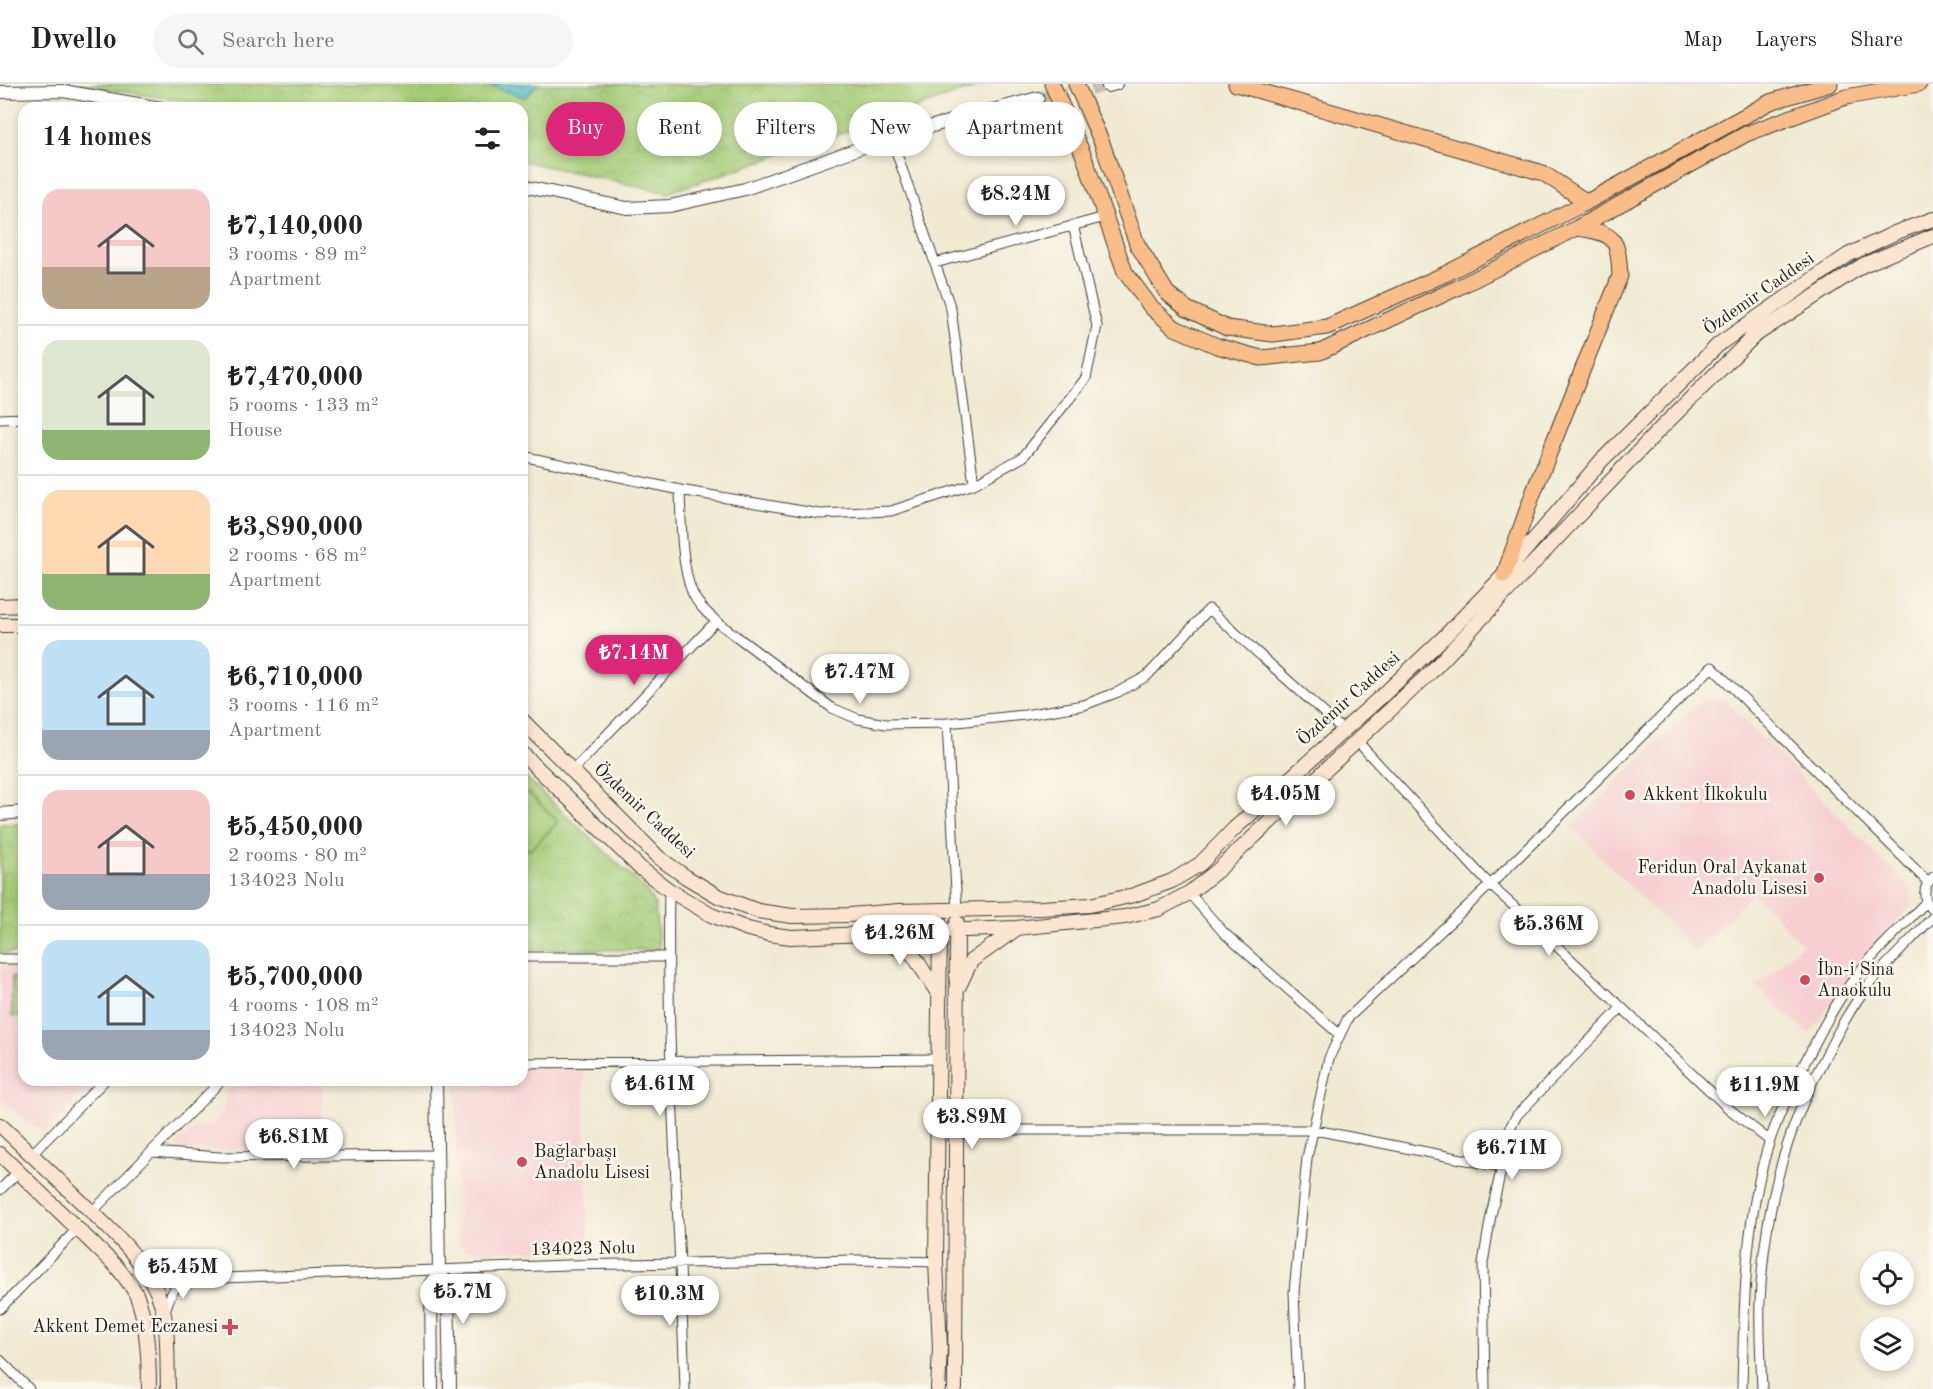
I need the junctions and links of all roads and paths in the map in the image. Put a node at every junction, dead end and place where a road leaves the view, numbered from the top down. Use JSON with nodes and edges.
{"nodes":[{"id":1,"x":1052,"y":84,"type":"edge"},
{"id":2,"x":1076,"y":84,"type":"edge"},
{"id":3,"x":1236,"y":84,"type":"edge"},
{"id":4,"x":1830,"y":84,"type":"edge"},
{"id":5,"x":1918,"y":84,"type":"edge"},
{"id":6,"x":0,"y":92,"type":"edge"},
{"id":7,"x":1038,"y":98,"type":"tunnel mouth"},
{"id":8,"x":126,"y":102,"type":"edge"},
{"id":9,"x":933,"y":126,"type":"edge"},
{"id":10,"x":849,"y":152,"type":"edge"},
{"id":11,"x":897,"y":156,"type":"edge"},
{"id":12,"x":528,"y":187,"type":"edge"},
{"id":13,"x":1587,"y":202,"type":"junction"},
{"id":14,"x":1105,"y":217,"type":"junction"},
{"id":15,"x":1933,"y":219,"type":"edge"},
{"id":16,"x":1073,"y":225,"type":"junction"},
{"id":17,"x":1577,"y":228,"type":"junction"},
{"id":18,"x":1933,"y":236,"type":"edge"},
{"id":19,"x":934,"y":263,"type":"junction"},
{"id":20,"x":18,"y":418,"type":"edge"},
{"id":21,"x":0,"y":419,"type":"edge"},
{"id":22,"x":528,"y":457,"type":"edge"},
{"id":23,"x":974,"y":484,"type":"junction"},
{"id":24,"x":680,"y":490,"type":"junction"},
{"id":25,"x":1504,"y":575,"type":"junction"},
{"id":26,"x":18,"y":605,"type":"edge"},
{"id":27,"x":0,"y":606,"type":"edge"},
{"id":28,"x":716,"y":621,"type":"junction"},
{"id":29,"x":0,"y":625,"type":"edge"},
{"id":30,"x":18,"y":625,"type":"edge"},
{"id":31,"x":947,"y":723,"type":"junction"},
{"id":32,"x":528,"y":726,"type":"edge"},
{"id":33,"x":1343,"y":730,"type":"junction"},
{"id":34,"x":1357,"y":741,"type":"junction"},
{"id":35,"x":528,"y":759,"type":"edge"},
{"id":36,"x":572,"y":771,"type":"junction"},
{"id":37,"x":18,"y":812,"type":"edge"},
{"id":38,"x":0,"y":814,"type":"edge"},
{"id":39,"x":1931,"y":879,"type":"edge"},
{"id":40,"x":1490,"y":885,"type":"junction"},
{"id":41,"x":669,"y":890,"type":"junction"},
{"id":42,"x":1189,"y":893,"type":"junction"},
{"id":43,"x":1926,"y":902,"type":"junction"},
{"id":44,"x":940,"y":910,"type":"junction"},
{"id":45,"x":957,"y":910,"type":"junction"},
{"id":46,"x":1933,"y":910,"type":"edge"},
{"id":47,"x":1933,"y":916,"type":"edge"},
{"id":48,"x":1016,"y":928,"type":"junction"},
{"id":49,"x":957,"y":930,"type":"junction"},
{"id":50,"x":940,"y":931,"type":"junction"},
{"id":51,"x":862,"y":935,"type":"junction"},
{"id":52,"x":528,"y":957,"type":"edge"},
{"id":53,"x":668,"y":957,"type":"junction"},
{"id":54,"x":0,"y":959,"type":"edge"},
{"id":55,"x":18,"y":959,"type":"edge"},
{"id":56,"x":958,"y":988,"type":"junction"},
{"id":57,"x":939,"y":995,"type":"junction"},
{"id":58,"x":1622,"y":1007,"type":"junction"},
{"id":59,"x":1340,"y":1035,"type":"junction"},
{"id":60,"x":938,"y":1059,"type":"junction"},
{"id":61,"x":671,"y":1062,"type":"junction"},
{"id":62,"x":528,"y":1063,"type":"edge"},
{"id":63,"x":99,"y":1086,"type":"edge"},
{"id":64,"x":216,"y":1086,"type":"edge"},
{"id":65,"x":436,"y":1086,"type":"edge"},
{"id":66,"x":0,"y":1125,"type":"edge"},
{"id":67,"x":956,"y":1130,"type":"junction"},
{"id":68,"x":1315,"y":1130,"type":"junction"},
{"id":69,"x":1770,"y":1140,"type":"junction"},
{"id":70,"x":152,"y":1152,"type":"junction"},
{"id":71,"x":0,"y":1154,"type":"edge"},
{"id":72,"x":32,"y":1154,"type":"junction"},
{"id":73,"x":438,"y":1155,"type":"junction"},
{"id":74,"x":1502,"y":1167,"type":"junction"},
{"id":75,"x":18,"y":1172,"type":"junction"},
{"id":76,"x":0,"y":1190,"type":"edge"},
{"id":77,"x":92,"y":1212,"type":"junction"},
{"id":78,"x":77,"y":1228,"type":"junction"},
{"id":79,"x":134,"y":1256,"type":"junction"},
{"id":80,"x":936,"y":1262,"type":"junction"},
{"id":81,"x":681,"y":1264,"type":"junction"},
{"id":82,"x":439,"y":1270,"type":"junction"},
{"id":83,"x":196,"y":1279,"type":"junction"},
{"id":84,"x":0,"y":1309,"type":"edge"},
{"id":85,"x":164,"y":1315,"type":"junction"},
{"id":86,"x":0,"y":1360,"type":"edge"},
{"id":87,"x":956,"y":1366,"type":"junction"},
{"id":88,"x":939,"y":1370,"type":"junction"},
{"id":89,"x":28,"y":1389,"type":"edge"},
{"id":90,"x":149,"y":1389,"type":"edge"},
{"id":91,"x":168,"y":1389,"type":"edge"},
{"id":92,"x":432,"y":1389,"type":"edge"},
{"id":93,"x":450,"y":1389,"type":"edge"},
{"id":94,"x":685,"y":1389,"type":"edge"},
{"id":95,"x":925,"y":1389,"type":"edge"},
{"id":96,"x":938,"y":1389,"type":"edge"},
{"id":97,"x":955,"y":1389,"type":"edge"},
{"id":98,"x":967,"y":1389,"type":"edge"},
{"id":99,"x":1298,"y":1389,"type":"edge"},
{"id":100,"x":1485,"y":1389,"type":"edge"},
{"id":101,"x":1742,"y":1389,"type":"edge"},
{"id":102,"x":1762,"y":1389,"type":"edge"}],
"edges":[{"from":1,"to":14,"type":"main road"},
{"from":2,"to":13,"type":"main road"},
{"from":3,"to":13,"type":"main road"},
{"from":4,"to":13,"type":"main road"},
{"from":5,"to":17,"type":"main road"},
{"from":6,"to":8,"type":"street"},
{"from":7,"to":9,"type":"street"},
{"from":10,"to":12,"type":"street"},
{"from":11,"to":19,"type":"street"},
{"from":14,"to":16,"type":"street"},
{"from":14,"to":17,"type":"main road"},
{"from":15,"to":25,"type":"main road","name":"Özdemir Caddesi"},
{"from":16,"to":19,"type":"street"},
{"from":16,"to":23,"type":"street"},
{"from":17,"to":25,"type":"main road"},
{"from":18,"to":34,"type":"main road","name":"Özdemir Caddesi"},
{"from":19,"to":23,"type":"street"},
{"from":20,"to":21,"type":"street"},
{"from":22,"to":24,"type":"street"},
{"from":23,"to":24,"type":"street"},
{"from":24,"to":28,"type":"street"},
{"from":25,"to":33,"type":"main road","name":"Özdemir Caddesi"},
{"from":26,"to":27,"type":"main road"},
{"from":28,"to":31,"type":"street"},
{"from":28,"to":36,"type":"street"},
{"from":29,"to":30,"type":"main road"},
{"from":31,"to":33,"type":"street"},
{"from":31,"to":45,"type":"street"},
{"from":32,"to":36,"type":"main road","name":"Özdemir Caddesi"},
{"from":33,"to":45,"type":"main road","name":"Özdemir Caddesi"},
{"from":34,"to":40,"type":"street"},
{"from":34,"to":42,"type":"main road","name":"Özdemir Caddesi"},
{"from":35,"to":41,"type":"main road","name":"Özdemir Caddesi"},
{"from":36,"to":44,"type":"main road","name":"Özdemir Caddesi"},
{"from":37,"to":38,"type":"street"},
{"from":39,"to":40,"type":"street"},
{"from":39,"to":43,"type":"street"},
{"from":40,"to":58,"type":"street"},
{"from":40,"to":59,"type":"street"},
{"from":41,"to":51,"type":"main road","name":"Özdemir Caddesi"},
{"from":41,"to":53,"type":"street"},
{"from":42,"to":48,"type":"main road","name":"Özdemir Caddesi"},
{"from":42,"to":59,"type":"street"},
{"from":43,"to":46,"type":"street"},
{"from":43,"to":69,"type":"street"},
{"from":44,"to":45,"type":"main road","name":"Özdemir Caddesi"},
{"from":44,"to":50,"type":"main road"},
{"from":45,"to":49,"type":"main road"},
{"from":47,"to":102,"type":"street"},
{"from":48,"to":49,"type":"main road","name":"Özdemir Caddesi"},
{"from":48,"to":56,"type":"main road"},
{"from":49,"to":50,"type":"main road","name":"Özdemir Caddesi"},
{"from":49,"to":56,"type":"main road"},
{"from":50,"to":51,"type":"main road","name":"Özdemir Caddesi"},
{"from":50,"to":57,"type":"main road"},
{"from":51,"to":57,"type":"main road"},
{"from":52,"to":53,"type":"street"},
{"from":53,"to":61,"type":"street"},
{"from":54,"to":55,"type":"street"},
{"from":56,"to":67,"type":"main road"},
{"from":57,"to":60,"type":"main road"},
{"from":58,"to":69,"type":"street"},
{"from":58,"to":74,"type":"street"},
{"from":59,"to":68,"type":"street"},
{"from":60,"to":61,"type":"street"},
{"from":60,"to":80,"type":"main road"},
{"from":61,"to":62,"type":"street"},
{"from":61,"to":81,"type":"street"},
{"from":63,"to":72,"type":"street"},
{"from":64,"to":70,"type":"street"},
{"from":65,"to":73,"type":"street"},
{"from":66,"to":72,"type":"main road"},
{"from":67,"to":68,"type":"street"},
{"from":67,"to":87,"type":"main road"},
{"from":68,"to":74,"type":"street"},
{"from":68,"to":99,"type":"street"},
{"from":69,"to":101,"type":"street"},
{"from":70,"to":73,"type":"street"},
{"from":70,"to":77,"type":"street"},
{"from":71,"to":75,"type":"main road"},
{"from":72,"to":77,"type":"main road"},
{"from":73,"to":82,"type":"street"},
{"from":74,"to":100,"type":"street"},
{"from":75,"to":76,"type":"street"},
{"from":75,"to":78,"type":"main road"},
{"from":77,"to":79,"type":"main road"},
{"from":78,"to":84,"type":"street"},
{"from":78,"to":90,"type":"main road"},
{"from":79,"to":83,"type":"street"},
{"from":79,"to":85,"type":"main road"},
{"from":80,"to":81,"type":"street","name":"134023 Nolu"},
{"from":80,"to":88,"type":"main road"},
{"from":81,"to":82,"type":"street","name":"134023 Nolu"},
{"from":81,"to":94,"type":"street"},
{"from":82,"to":83,"type":"street","name":"134023 Nolu"},
{"from":82,"to":92,"type":"street"},
{"from":82,"to":93,"type":"street"},
{"from":83,"to":85,"type":"street"},
{"from":85,"to":91,"type":"main road"},
{"from":86,"to":89,"type":"street"},
{"from":87,"to":97,"type":"main road"},
{"from":87,"to":98,"type":"main road"},
{"from":88,"to":95,"type":"main road"},
{"from":88,"to":96,"type":"main road"}]}
